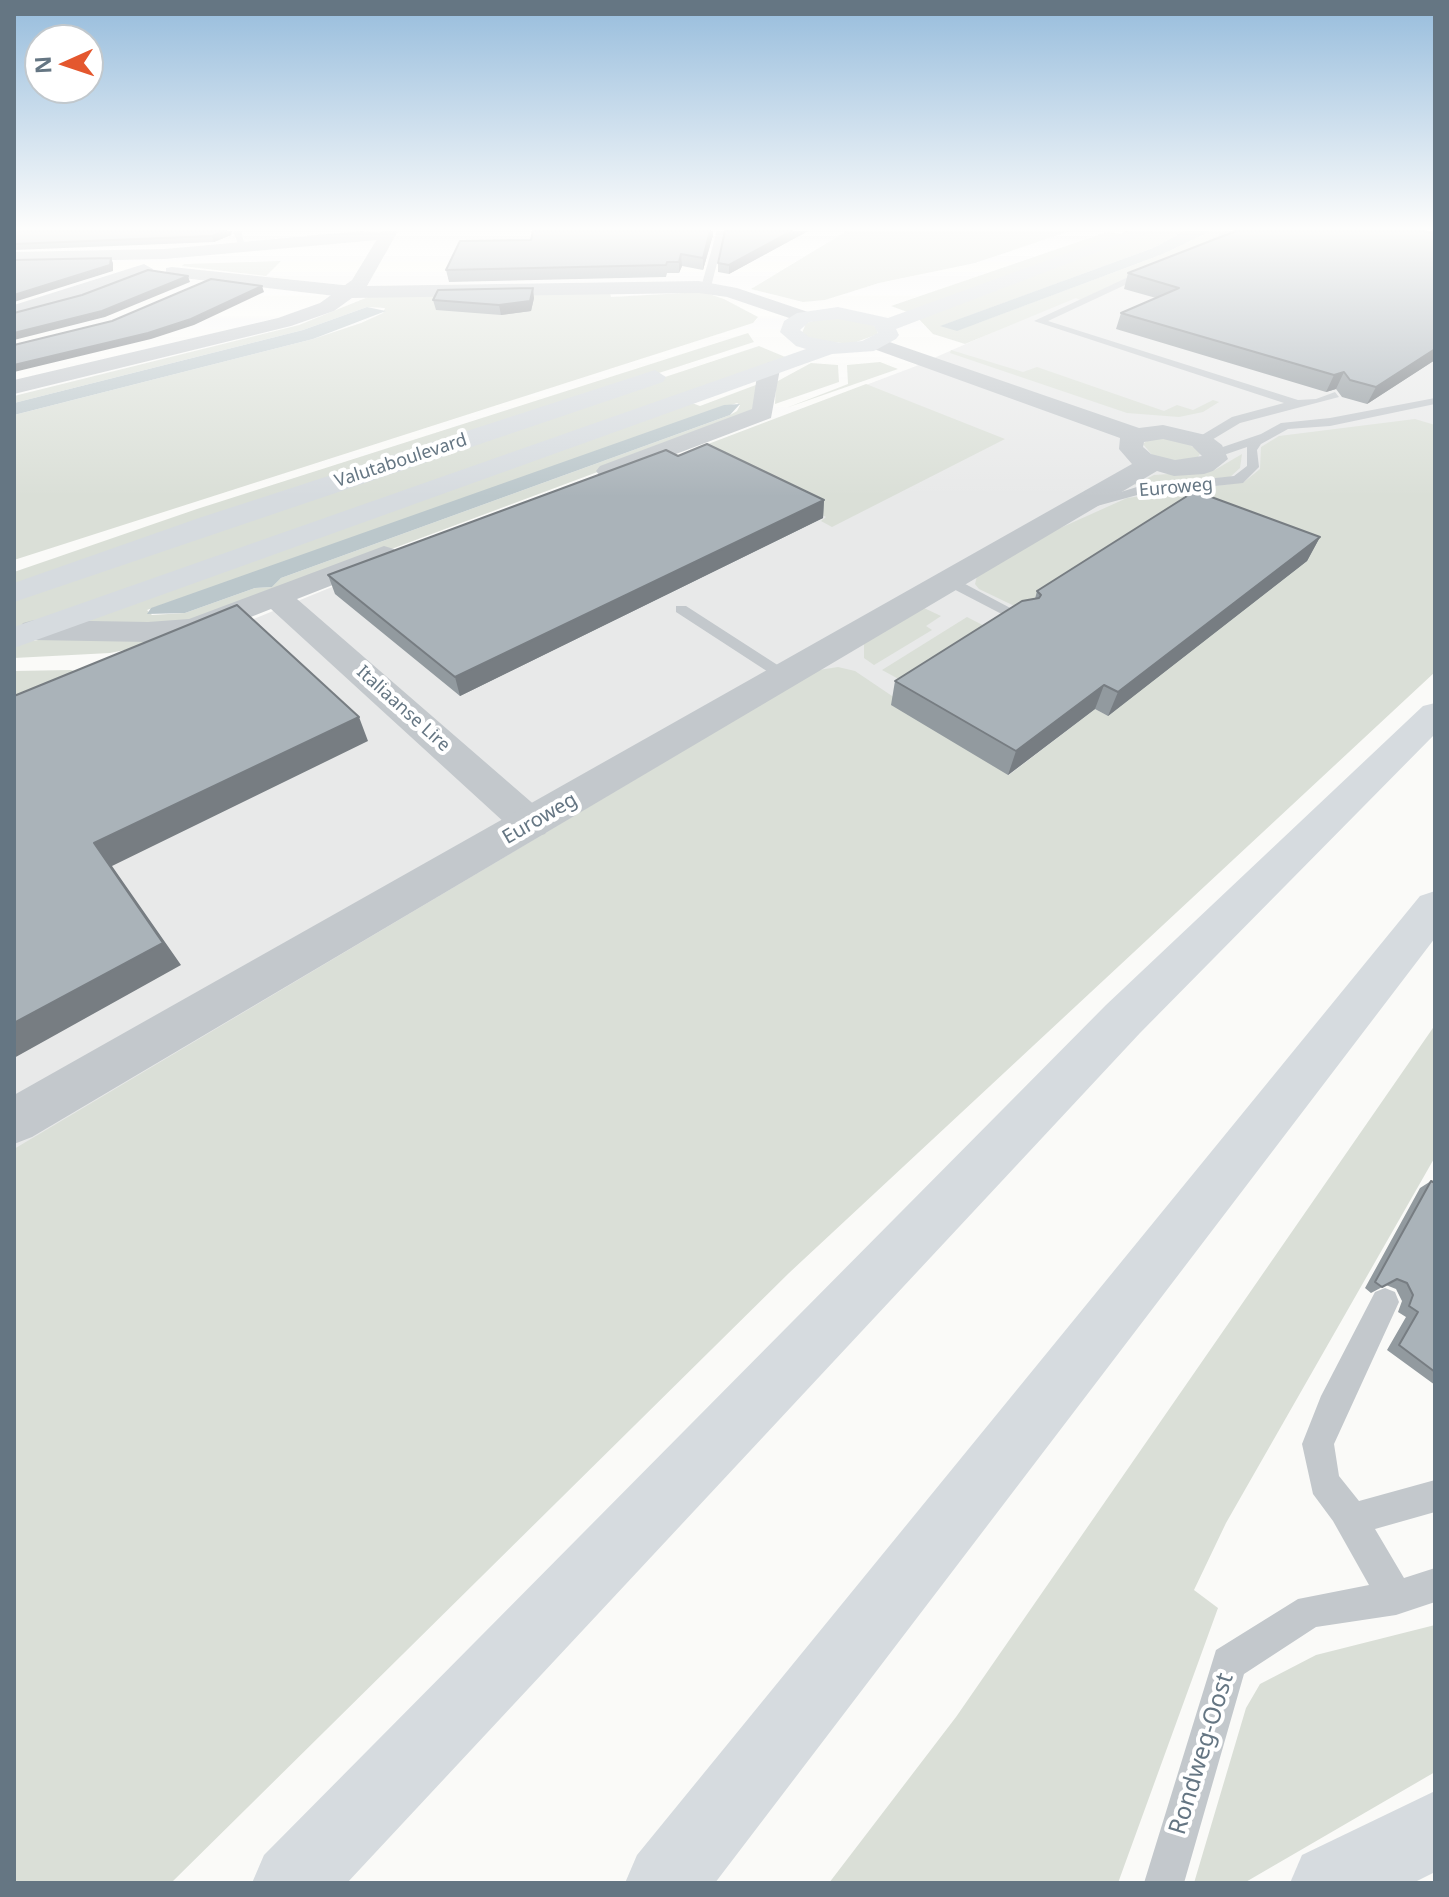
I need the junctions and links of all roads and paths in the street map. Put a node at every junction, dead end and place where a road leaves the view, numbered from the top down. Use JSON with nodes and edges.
{"nodes":[{"id":1,"x":291,"y":320,"type":"edge"},
{"id":2,"x":771,"y":320,"type":"edge"},
{"id":3,"x":810,"y":320,"type":"edge"},
{"id":4,"x":864,"y":320,"type":"edge"},
{"id":5,"x":921,"y":320,"type":"edge"},
{"id":6,"x":1042,"y":320,"type":"edge"},
{"id":7,"x":787,"y":330,"type":"junction"},
{"id":8,"x":882,"y":335,"type":"junction"},
{"id":9,"x":1107,"y":342,"type":"junction"},
{"id":10,"x":828,"y":348,"type":"junction"},
{"id":11,"x":683,"y":368,"type":"dead end"},
{"id":12,"x":769,"y":369,"type":"junction"},
{"id":13,"x":14,"y":387,"type":"edge"},
{"id":14,"x":1267,"y":388,"type":"junction"},
{"id":15,"x":1321,"y":391,"type":"edge"},
{"id":16,"x":1245,"y":393,"type":"junction"},
{"id":17,"x":1335,"y":395,"type":"edge"},
{"id":18,"x":1294,"y":399,"type":"junction"},
{"id":19,"x":1350,"y":399,"type":"edge"},
{"id":20,"x":1435,"y":401,"type":"edge"},
{"id":21,"x":1231,"y":408,"type":"dead end"},
{"id":22,"x":1285,"y":426,"type":"junction"},
{"id":23,"x":1137,"y":436,"type":"junction"},
{"id":24,"x":1264,"y":436,"type":"junction"},
{"id":25,"x":1200,"y":443,"type":"junction"},
{"id":26,"x":1152,"y":463,"type":"junction"},
{"id":27,"x":585,"y":480,"type":"edge"},
{"id":28,"x":1063,"y":512,"type":"junction"},
{"id":29,"x":408,"y":546,"type":"edge"},
{"id":30,"x":947,"y":580,"type":"junction"},
{"id":31,"x":14,"y":593,"type":"edge"},
{"id":32,"x":275,"y":596,"type":"junction"},
{"id":33,"x":681,"y":609,"type":"dead end"},
{"id":34,"x":1023,"y":619,"type":"edge"},
{"id":35,"x":24,"y":634,"type":"edge"},
{"id":36,"x":785,"y":675,"type":"junction"},
{"id":37,"x":1435,"y":714,"type":"edge"},
{"id":38,"x":531,"y":824,"type":"junction"},
{"id":39,"x":1435,"y":907,"type":"edge"},
{"id":40,"x":14,"y":1121,"type":"edge"},
{"id":41,"x":1385,"y":1302,"type":"edge"},
{"id":42,"x":1435,"y":1496,"type":"edge"},
{"id":43,"x":1351,"y":1520,"type":"junction"},
{"id":44,"x":1435,"y":1585,"type":"edge"},
{"id":45,"x":1396,"y":1598,"type":"junction"},
{"id":46,"x":1435,"y":1830,"type":"edge"},
{"id":47,"x":292,"y":1883,"type":"edge"},
{"id":48,"x":665,"y":1883,"type":"edge"},
{"id":49,"x":1164,"y":1883,"type":"edge"},
{"id":50,"x":1330,"y":1883,"type":"edge"}],
"edges":[{"from":1,"to":13,"type":"street"},
{"from":2,"to":7,"type":"street"},
{"from":3,"to":7,"type":"main road"},
{"from":4,"to":8,"type":"main road"},
{"from":5,"to":8,"type":"main road"},
{"from":6,"to":9,"type":"lane"},
{"from":7,"to":10,"type":"main road"},
{"from":8,"to":10,"type":"main road"},
{"from":8,"to":23,"type":"street"},
{"from":9,"to":14,"type":"lane"},
{"from":9,"to":16,"type":"lane"},
{"from":10,"to":12,"type":"main road","name":"Valutaboulevard"},
{"from":11,"to":31,"type":"main road","name":"Valutaboulevard"},
{"from":12,"to":27,"type":"street"},
{"from":12,"to":35,"type":"main road","name":"Valutaboulevard"},
{"from":14,"to":16,"type":"lane"},
{"from":14,"to":18,"type":"lane"},
{"from":15,"to":18,"type":"lane"},
{"from":16,"to":18,"type":"lane"},
{"from":17,"to":18,"type":"lane"},
{"from":18,"to":25,"type":"lane","name":"Euroweg"},
{"from":19,"to":22,"type":"lane"},
{"from":20,"to":22,"type":"lane"},
{"from":21,"to":25,"type":"lane","name":"Euroweg"},
{"from":22,"to":24,"type":"lane"},
{"from":23,"to":25,"type":"street","name":"Euroweg"},
{"from":23,"to":26,"type":"street","name":"Euroweg"},
{"from":24,"to":25,"type":"lane","name":"Euroweg"},
{"from":24,"to":28,"type":"lane","name":"Euroweg"},
{"from":25,"to":26,"type":"street","name":"Euroweg"},
{"from":26,"to":28,"type":"street","name":"Euroweg"},
{"from":28,"to":30,"type":"street","name":"Euroweg"},
{"from":29,"to":32,"type":"street","name":"Valutaboulevard"},
{"from":30,"to":34,"type":"lane"},
{"from":30,"to":36,"type":"street","name":"Euroweg"},
{"from":32,"to":35,"type":"street","name":"Valutaboulevard"},
{"from":32,"to":38,"type":"street","name":"Italiaanse Lire"},
{"from":33,"to":36,"type":"lane"},
{"from":36,"to":38,"type":"street","name":"Euroweg"},
{"from":37,"to":47,"type":"main road"},
{"from":38,"to":40,"type":"street","name":"Euroweg"},
{"from":39,"to":48,"type":"main road"},
{"from":41,"to":43,"type":"lane"},
{"from":42,"to":43,"type":"lane"},
{"from":43,"to":45,"type":"lane"},
{"from":44,"to":45,"type":"lane","name":"Rondweg-Oost"},
{"from":45,"to":49,"type":"lane","name":"Rondweg-Oost"},
{"from":46,"to":50,"type":"main road"}]}
